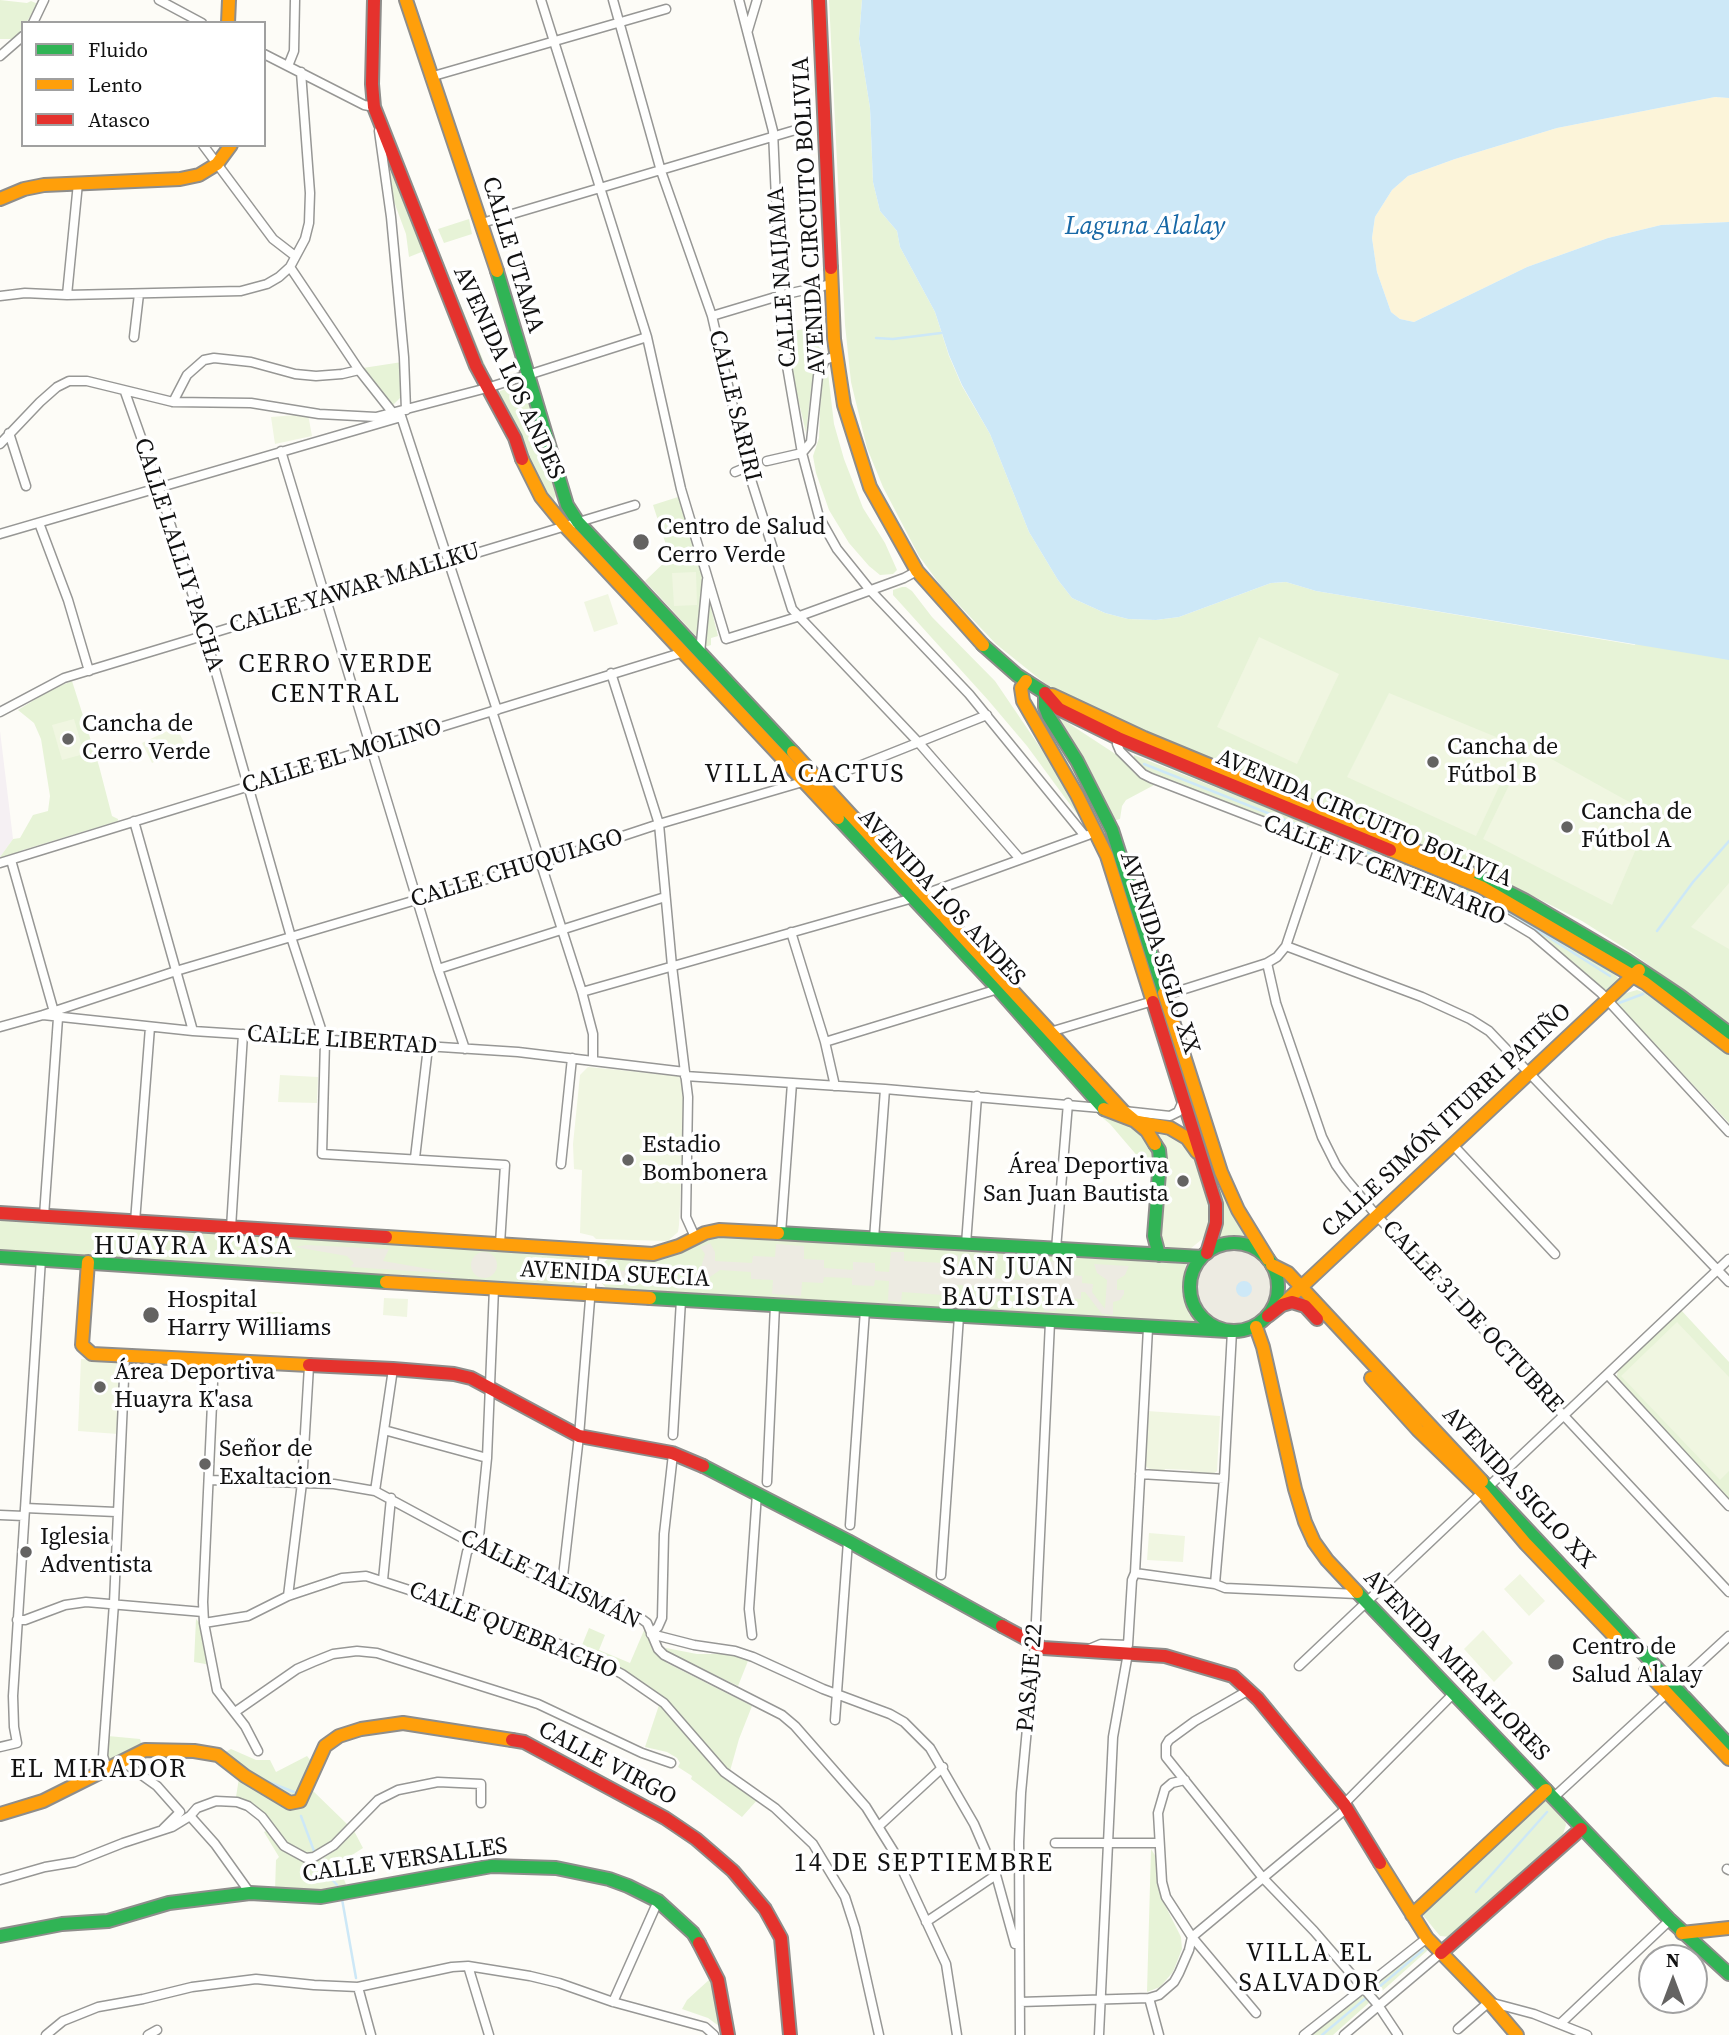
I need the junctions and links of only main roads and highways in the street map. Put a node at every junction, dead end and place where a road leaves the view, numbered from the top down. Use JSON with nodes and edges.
{"nodes":[{"id":1,"x":229,"y":0,"type":"edge"},
{"id":2,"x":374,"y":0,"type":"edge"},
{"id":3,"x":406,"y":0,"type":"edge"},
{"id":4,"x":819,"y":0,"type":"edge"},
{"id":5,"x":228,"y":21,"type":"edge"},
{"id":6,"x":230,"y":147,"type":"edge"},
{"id":7,"x":0,"y":199,"type":"edge"},
{"id":8,"x":571,"y":523,"type":"junction"},
{"id":9,"x":1026,"y":681,"type":"junction"},
{"id":10,"x":1045,"y":693,"type":"junction"},
{"id":11,"x":919,"y":896,"type":"junction"},
{"id":12,"x":1637,"y":972,"type":"junction"},
{"id":13,"x":1729,"y":1033,"type":"edge"},
{"id":14,"x":1729,"y":1047,"type":"edge"},
{"id":15,"x":1138,"y":1122,"type":"junction"},
{"id":16,"x":1202,"y":1158,"type":"junction"},
{"id":17,"x":0,"y":1213,"type":"edge"},
{"id":18,"x":1159,"y":1255,"type":"junction"},
{"id":19,"x":1204,"y":1255,"type":"junction"},
{"id":20,"x":0,"y":1257,"type":"edge"},
{"id":21,"x":88,"y":1262,"type":"junction"},
{"id":22,"x":1270,"y":1262,"type":"junction"},
{"id":23,"x":1301,"y":1287,"type":"junction"},
{"id":24,"x":1282,"y":1305,"type":"junction"},
{"id":25,"x":1268,"y":1316,"type":"junction"},
{"id":26,"x":1256,"y":1327,"type":"junction"},
{"id":27,"x":1230,"y":1331,"type":"junction"},
{"id":28,"x":1486,"y":1490,"type":"junction"},
{"id":29,"x":1671,"y":1690,"type":"junction"},
{"id":30,"x":1729,"y":1745,"type":"edge"},
{"id":31,"x":1729,"y":1759,"type":"edge"},
{"id":32,"x":1550,"y":1794,"type":"junction"},
{"id":33,"x":0,"y":1814,"type":"edge"},
{"id":34,"x":1581,"y":1829,"type":"junction"},
{"id":35,"x":1412,"y":1915,"type":"junction"},
{"id":36,"x":1729,"y":1928,"type":"edge"},
{"id":37,"x":1682,"y":1933,"type":"junction"},
{"id":38,"x":0,"y":1936,"type":"edge"},
{"id":39,"x":1441,"y":1953,"type":"junction"},
{"id":40,"x":1729,"y":1974,"type":"edge"},
{"id":41,"x":728,"y":2035,"type":"edge"},
{"id":42,"x":790,"y":2035,"type":"edge"},
{"id":43,"x":1517,"y":2035,"type":"edge"}],
"edges":[{"from":1,"to":5,"type":"main road"},
{"from":2,"to":8,"type":"main road","name":"AVENIDA LOS ANDES"},
{"from":3,"to":8,"type":"main road","name":"CALLE UTAMA"},
{"from":4,"to":9,"type":"main road","name":"AVENIDA CIRCUITO BOLIVIA"},
{"from":6,"to":7,"type":"main road"},
{"from":8,"to":11,"type":"main road","name":"AVENIDA LOS ANDES"},
{"from":8,"to":11,"type":"main road","name":"AVENIDA LOS ANDES"},
{"from":9,"to":10,"type":"main road","name":"AVENIDA CIRCUITO BOLIVIA"},
{"from":9,"to":16,"type":"main road","name":"AVENIDA SIGLO XX"},
{"from":10,"to":12,"type":"main road","name":"AVENIDA CIRCUITO BOLIVIA"},
{"from":10,"to":22,"type":"main road","name":"AVENIDA SIGLO XX"},
{"from":11,"to":15,"type":"main road","name":"AVENIDA LOS ANDES"},
{"from":11,"to":15,"type":"main road","name":"AVENIDA LOS ANDES"},
{"from":12,"to":13,"type":"main road","name":"AVENIDA CIRCUITO BOLIVIA"},
{"from":12,"to":14,"type":"main road","name":"AVENIDA CIRCUITO BOLIVIA"},
{"from":12,"to":23,"type":"main road","name":"CALLE SIMÓN ITURRI PATIÑO"},
{"from":15,"to":16,"type":"main road","name":"AVENIDA LOS ANDES"},
{"from":15,"to":18,"type":"main road","name":"AVENIDA LOS ANDES"},
{"from":16,"to":19,"type":"main road","name":"AVENIDA SIGLO XX"},
{"from":17,"to":18,"type":"main road","name":"AVENIDA SUECIA"},
{"from":18,"to":19,"type":"main road","name":"AVENIDA SUECIA"},
{"from":19,"to":22,"type":"main road"},
{"from":19,"to":27,"type":"main road"},
{"from":20,"to":21,"type":"main road","name":"AVENIDA SUECIA"},
{"from":21,"to":27,"type":"main road","name":"AVENIDA SUECIA"},
{"from":21,"to":35,"type":"main road"},
{"from":22,"to":23,"type":"main road","name":"AVENIDA SIGLO XX"},
{"from":22,"to":25,"type":"main road"},
{"from":23,"to":24,"type":"main road","name":"CALLE SIMÓN ITURRI PATIÑO"},
{"from":23,"to":28,"type":"main road","name":"AVENIDA SIGLO XX"},
{"from":24,"to":25,"type":"main road"},
{"from":24,"to":28,"type":"main road","name":"AVENIDA SIGLO XX"},
{"from":25,"to":26,"type":"main road"},
{"from":26,"to":27,"type":"main road"},
{"from":26,"to":32,"type":"main road","name":"AVENIDA MIRAFLORES"},
{"from":28,"to":29,"type":"main road","name":"AVENIDA SIGLO XX"},
{"from":29,"to":30,"type":"main road","name":"AVENIDA SIGLO XX"},
{"from":29,"to":31,"type":"main road","name":"AVENIDA SIGLO XX"},
{"from":32,"to":34,"type":"main road","name":"AVENIDA MIRAFLORES"},
{"from":32,"to":35,"type":"main road"},
{"from":33,"to":42,"type":"main road","name":"CALLE VIRGO"},
{"from":34,"to":37,"type":"main road","name":"AVENIDA MIRAFLORES"},
{"from":34,"to":39,"type":"main road"},
{"from":35,"to":39,"type":"main road"},
{"from":36,"to":37,"type":"main road"},
{"from":37,"to":40,"type":"main road","name":"AVENIDA MIRAFLORES"},
{"from":38,"to":41,"type":"main road","name":"CALLE VERSALLES"},
{"from":39,"to":43,"type":"main road"}]}
